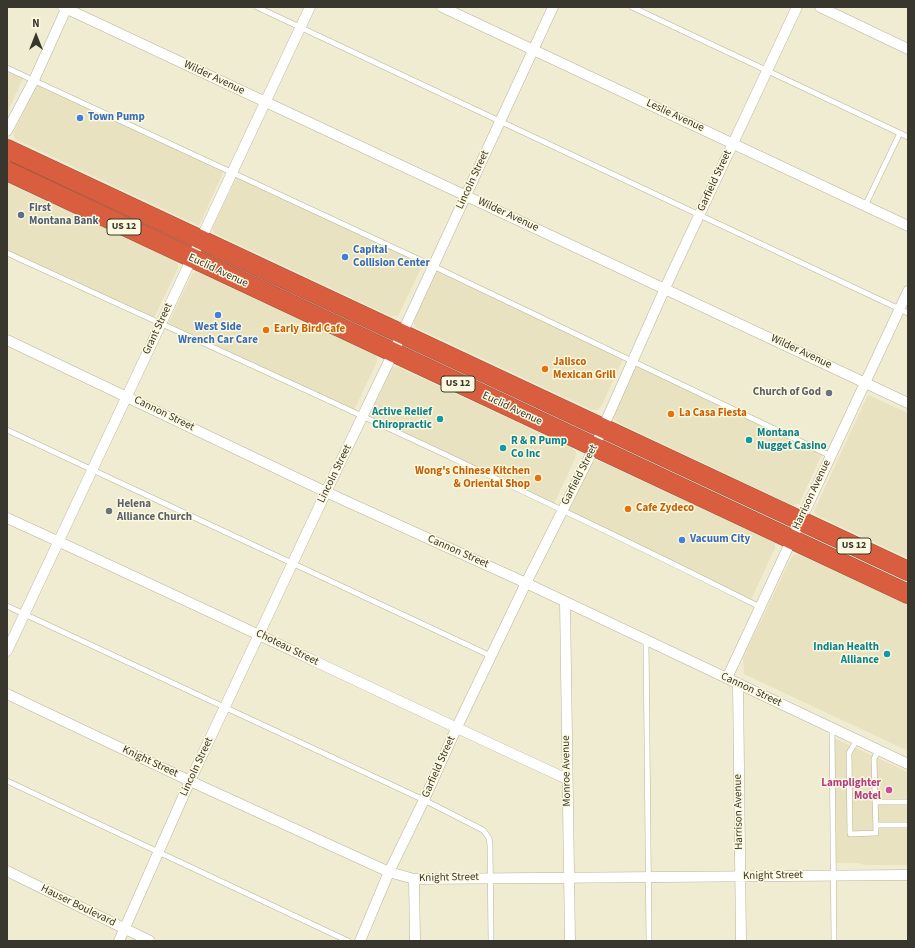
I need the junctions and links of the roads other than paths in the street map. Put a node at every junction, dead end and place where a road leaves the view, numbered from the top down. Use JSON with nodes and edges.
{"nodes":[{"id":1,"x":65,"y":7,"type":"edge"},
{"id":2,"x":257,"y":7,"type":"edge"},
{"id":3,"x":310,"y":7,"type":"edge"},
{"id":4,"x":442,"y":7,"type":"edge"},
{"id":5,"x":553,"y":7,"type":"edge"},
{"id":6,"x":632,"y":7,"type":"edge"},
{"id":7,"x":797,"y":7,"type":"edge"},
{"id":8,"x":820,"y":7,"type":"edge"},
{"id":9,"x":300,"y":27,"type":"junction"},
{"id":10,"x":908,"y":49,"type":"edge"},
{"id":11,"x":533,"y":50,"type":"junction"},
{"id":12,"x":7,"y":68,"type":"edge"},
{"id":13,"x":767,"y":71,"type":"junction"},
{"id":14,"x":34,"y":80,"type":"junction"},
{"id":15,"x":265,"y":102,"type":"junction"},
{"id":16,"x":500,"y":122,"type":"junction"},
{"id":17,"x":7,"y":131,"type":"edge"},
{"id":18,"x":900,"y":133,"type":"junction"},
{"id":19,"x":908,"y":137,"type":"edge"},
{"id":20,"x":733,"y":143,"type":"junction"},
{"id":21,"x":7,"y":149,"type":"edge"},
{"id":22,"x":7,"y":171,"type":"edge"},
{"id":23,"x":232,"y":173,"type":"junction"},
{"id":24,"x":466,"y":196,"type":"junction"},
{"id":25,"x":865,"y":206,"type":"junction"},
{"id":26,"x":699,"y":215,"type":"junction"},
{"id":27,"x":908,"y":226,"type":"edge"},
{"id":28,"x":201,"y":239,"type":"junction"},
{"id":29,"x":7,"y":253,"type":"edge"},
{"id":30,"x":192,"y":258,"type":"junction"},
{"id":31,"x":433,"y":266,"type":"junction"},
{"id":32,"x":664,"y":288,"type":"junction"},
{"id":33,"x":908,"y":291,"type":"edge"},
{"id":34,"x":904,"y":311,"type":"edge"},
{"id":35,"x":161,"y":324,"type":"junction"},
{"id":36,"x":402,"y":333,"type":"junction"},
{"id":37,"x":7,"y":340,"type":"edge"},
{"id":38,"x":393,"y":353,"type":"junction"},
{"id":39,"x":633,"y":361,"type":"junction"},
{"id":40,"x":865,"y":382,"type":"junction"},
{"id":41,"x":127,"y":396,"type":"junction"},
{"id":42,"x":908,"y":403,"type":"edge"},
{"id":43,"x":362,"y":416,"type":"junction"},
{"id":44,"x":604,"y":428,"type":"junction"},
{"id":45,"x":7,"y":430,"type":"edge"},
{"id":46,"x":594,"y":448,"type":"junction"},
{"id":47,"x":831,"y":456,"type":"junction"},
{"id":48,"x":92,"y":470,"type":"junction"},
{"id":49,"x":326,"y":492,"type":"junction"},
{"id":50,"x":563,"y":511,"type":"junction"},
{"id":51,"x":7,"y":518,"type":"edge"},
{"id":52,"x":800,"y":520,"type":"junction"},
{"id":53,"x":791,"y":540,"type":"junction"},
{"id":54,"x":59,"y":542,"type":"junction"},
{"id":55,"x":292,"y":564,"type":"junction"},
{"id":56,"x":908,"y":571,"type":"edge"},
{"id":57,"x":526,"y":583,"type":"junction"},
{"id":58,"x":908,"y":594,"type":"edge"},
{"id":59,"x":565,"y":602,"type":"junction"},
{"id":60,"x":7,"y":606,"type":"edge"},
{"id":61,"x":760,"y":607,"type":"junction"},
{"id":62,"x":24,"y":614,"type":"junction"},
{"id":63,"x":258,"y":634,"type":"junction"},
{"id":64,"x":646,"y":640,"type":"junction"},
{"id":65,"x":7,"y":652,"type":"edge"},
{"id":66,"x":491,"y":656,"type":"junction"},
{"id":67,"x":727,"y":678,"type":"junction"},
{"id":68,"x":738,"y":683,"type":"junction"},
{"id":69,"x":7,"y":694,"type":"edge"},
{"id":70,"x":224,"y":707,"type":"junction"},
{"id":71,"x":456,"y":728,"type":"junction"},
{"id":72,"x":832,"y":728,"type":"junction"},
{"id":73,"x":857,"y":740,"type":"junction"},
{"id":74,"x":878,"y":750,"type":"junction"},
{"id":75,"x":908,"y":764,"type":"edge"},
{"id":76,"x":567,"y":779,"type":"junction"},
{"id":77,"x":190,"y":780,"type":"junction"},
{"id":78,"x":7,"y":781,"type":"edge"},
{"id":79,"x":424,"y":800,"type":"junction"},
{"id":80,"x":875,"y":802,"type":"junction"},
{"id":81,"x":908,"y":802,"type":"edge"},
{"id":82,"x":876,"y":825,"type":"junction"},
{"id":83,"x":908,"y":825,"type":"edge"},
{"id":84,"x":158,"y":852,"type":"junction"},
{"id":85,"x":7,"y":871,"type":"edge"},
{"id":86,"x":389,"y":872,"type":"junction"},
{"id":87,"x":908,"y":875,"type":"edge"},
{"id":88,"x":833,"y":876,"type":"junction"},
{"id":89,"x":648,"y":877,"type":"junction"},
{"id":90,"x":740,"y":877,"type":"junction"},
{"id":91,"x":490,"y":878,"type":"junction"},
{"id":92,"x":569,"y":878,"type":"junction"},
{"id":93,"x":414,"y":879,"type":"junction"},
{"id":94,"x":124,"y":929,"type":"junction"},
{"id":95,"x":119,"y":941,"type":"edge"},
{"id":96,"x":150,"y":941,"type":"edge"},
{"id":97,"x":348,"y":941,"type":"edge"},
{"id":98,"x":360,"y":941,"type":"edge"},
{"id":99,"x":415,"y":941,"type":"edge"},
{"id":100,"x":491,"y":941,"type":"edge"},
{"id":101,"x":570,"y":941,"type":"edge"},
{"id":102,"x":649,"y":941,"type":"edge"},
{"id":103,"x":741,"y":941,"type":"edge"},
{"id":104,"x":834,"y":941,"type":"edge"}],
"edges":[{"from":1,"to":14,"type":"street"},
{"from":1,"to":15,"type":"street","name":"Wilder Avenue"},
{"from":2,"to":9,"type":"lane"},
{"from":3,"to":9,"type":"street","name":"Grant Street"},
{"from":4,"to":11,"type":"street","name":"Leslie Avenue"},
{"from":5,"to":11,"type":"street","name":"Lincoln Street"},
{"from":6,"to":13,"type":"lane"},
{"from":7,"to":13,"type":"street","name":"Garfield Street"},
{"from":8,"to":10,"type":"street"},
{"from":9,"to":15,"type":"street","name":"Grant Street"},
{"from":9,"to":16,"type":"lane"},
{"from":11,"to":16,"type":"street","name":"Lincoln Street"},
{"from":11,"to":20,"type":"street","name":"Leslie Avenue"},
{"from":12,"to":14,"type":"lane"},
{"from":13,"to":18,"type":"lane"},
{"from":13,"to":20,"type":"street","name":"Garfield Street"},
{"from":14,"to":17,"type":"street"},
{"from":14,"to":23,"type":"lane"},
{"from":15,"to":23,"type":"street","name":"Grant Street"},
{"from":15,"to":24,"type":"street","name":"Wilder Avenue"},
{"from":16,"to":24,"type":"street","name":"Lincoln Street"},
{"from":16,"to":26,"type":"lane"},
{"from":18,"to":19,"type":"lane"},
{"from":18,"to":25,"type":"lane"},
{"from":20,"to":25,"type":"street","name":"Leslie Avenue"},
{"from":20,"to":26,"type":"street","name":"Garfield Street"},
{"from":21,"to":28,"type":"highway","name":"Euclid Avenue","number":"US 12"},
{"from":22,"to":30,"type":"highway","name":"Euclid Avenue","number":"US 12"},
{"from":23,"to":28,"type":"street","name":"Grant Street"},
{"from":23,"to":31,"type":"lane"},
{"from":24,"to":31,"type":"street","name":"Lincoln Street"},
{"from":24,"to":32,"type":"street","name":"Wilder Avenue"},
{"from":25,"to":27,"type":"street","name":"Leslie Avenue"},
{"from":26,"to":32,"type":"street","name":"Garfield Street"},
{"from":26,"to":34,"type":"lane"},
{"from":28,"to":30,"type":"street","name":"Grant Street"},
{"from":28,"to":36,"type":"highway","name":"Euclid Avenue","number":"US 12"},
{"from":29,"to":35,"type":"lane"},
{"from":30,"to":35,"type":"street","name":"Grant Street"},
{"from":30,"to":38,"type":"highway","name":"Euclid Avenue","number":"US 12"},
{"from":31,"to":36,"type":"street","name":"Lincoln Street"},
{"from":31,"to":39,"type":"lane"},
{"from":32,"to":39,"type":"street","name":"Garfield Street"},
{"from":32,"to":40,"type":"street","name":"Wilder Avenue"},
{"from":33,"to":34,"type":"street","name":"Harrison Avenue"},
{"from":34,"to":40,"type":"street","name":"Harrison Avenue"},
{"from":35,"to":41,"type":"street","name":"Grant Street"},
{"from":35,"to":43,"type":"lane"},
{"from":36,"to":38,"type":"street","name":"Lincoln Street"},
{"from":36,"to":44,"type":"highway","name":"Euclid Avenue","number":"US 12"},
{"from":37,"to":41,"type":"street","name":"Cannon Street"},
{"from":38,"to":43,"type":"street","name":"Lincoln Street"},
{"from":38,"to":46,"type":"highway","name":"Euclid Avenue","number":"US 12"},
{"from":39,"to":44,"type":"street","name":"Garfield Street"},
{"from":39,"to":47,"type":"lane"},
{"from":40,"to":42,"type":"street","name":"Wilder Avenue"},
{"from":40,"to":47,"type":"street","name":"Harrison Avenue"},
{"from":41,"to":48,"type":"street","name":"Grant Street"},
{"from":41,"to":49,"type":"street","name":"Cannon Street"},
{"from":43,"to":49,"type":"street","name":"Lincoln Street"},
{"from":43,"to":50,"type":"lane"},
{"from":44,"to":46,"type":"street","name":"Garfield Street"},
{"from":44,"to":52,"type":"highway","name":"Euclid Avenue","number":"US 12"},
{"from":45,"to":48,"type":"lane"},
{"from":46,"to":50,"type":"street","name":"Garfield Street"},
{"from":46,"to":53,"type":"highway","name":"Euclid Avenue","number":"US 12"},
{"from":47,"to":52,"type":"street","name":"Harrison Avenue"},
{"from":48,"to":54,"type":"street","name":"Grant Street"},
{"from":48,"to":55,"type":"lane"},
{"from":49,"to":55,"type":"street","name":"Lincoln Street"},
{"from":49,"to":57,"type":"street","name":"Cannon Street"},
{"from":50,"to":57,"type":"street","name":"Garfield Street"},
{"from":50,"to":61,"type":"lane"},
{"from":51,"to":54,"type":"street","name":"Choteau Street"},
{"from":52,"to":53,"type":"street","name":"Harrison Avenue"},
{"from":52,"to":56,"type":"highway","name":"Euclid Avenue","number":"US 12"},
{"from":53,"to":58,"type":"highway","name":"Euclid Avenue","number":"US 12"},
{"from":53,"to":61,"type":"street","name":"Harrison Avenue"},
{"from":54,"to":62,"type":"street","name":"Grant Street"},
{"from":54,"to":63,"type":"street","name":"Choteau Street"},
{"from":55,"to":63,"type":"street","name":"Lincoln Street"},
{"from":55,"to":66,"type":"lane"},
{"from":57,"to":59,"type":"street","name":"Cannon Street"},
{"from":57,"to":66,"type":"street","name":"Garfield Street"},
{"from":59,"to":64,"type":"street","name":"Cannon Street"},
{"from":59,"to":76,"type":"street","name":"Monroe Avenue"},
{"from":60,"to":62,"type":"lane"},
{"from":61,"to":67,"type":"street","name":"Harrison Avenue"},
{"from":62,"to":65,"type":"street","name":"Grant Street"},
{"from":62,"to":70,"type":"lane"},
{"from":63,"to":70,"type":"street","name":"Lincoln Street"},
{"from":63,"to":71,"type":"street","name":"Choteau Street"},
{"from":64,"to":67,"type":"street","name":"Cannon Street"},
{"from":64,"to":89,"type":"lane"},
{"from":66,"to":71,"type":"street","name":"Garfield Street"},
{"from":67,"to":68,"type":"street","name":"Cannon Street"},
{"from":68,"to":72,"type":"street","name":"Cannon Street"},
{"from":68,"to":90,"type":"street","name":"Harrison Avenue"},
{"from":69,"to":77,"type":"street","name":"Knight Street"},
{"from":70,"to":77,"type":"street","name":"Lincoln Street"},
{"from":70,"to":79,"type":"lane"},
{"from":71,"to":76,"type":"street","name":"Choteau Street"},
{"from":71,"to":79,"type":"street","name":"Garfield Street"},
{"from":72,"to":73,"type":"street","name":"Cannon Street"},
{"from":72,"to":88,"type":"lane"},
{"from":73,"to":74,"type":"street","name":"Cannon Street"},
{"from":73,"to":82,"type":"lane"},
{"from":74,"to":75,"type":"street","name":"Cannon Street"},
{"from":74,"to":80,"type":"lane"},
{"from":76,"to":92,"type":"street","name":"Monroe Avenue"},
{"from":77,"to":84,"type":"street","name":"Lincoln Street"},
{"from":77,"to":86,"type":"street","name":"Knight Street"},
{"from":78,"to":84,"type":"lane"},
{"from":79,"to":86,"type":"street","name":"Garfield Street"},
{"from":79,"to":91,"type":"lane"},
{"from":80,"to":81,"type":"lane"},
{"from":80,"to":82,"type":"lane"},
{"from":82,"to":83,"type":"lane"},
{"from":84,"to":94,"type":"street","name":"Lincoln Street"},
{"from":84,"to":97,"type":"lane"},
{"from":85,"to":94,"type":"street","name":"Hauser Boulevard"},
{"from":86,"to":93,"type":"street","name":"Knight Street"},
{"from":86,"to":98,"type":"street","name":"Garfield Street"},
{"from":87,"to":88,"type":"street","name":"Knight Street"},
{"from":88,"to":90,"type":"street","name":"Knight Street"},
{"from":88,"to":104,"type":"lane"},
{"from":89,"to":90,"type":"street","name":"Knight Street"},
{"from":89,"to":92,"type":"street","name":"Knight Street"},
{"from":89,"to":102,"type":"lane"},
{"from":90,"to":103,"type":"street","name":"Harrison Avenue"},
{"from":91,"to":92,"type":"street","name":"Knight Street"},
{"from":91,"to":93,"type":"street","name":"Knight Street"},
{"from":91,"to":100,"type":"lane"},
{"from":92,"to":101,"type":"street","name":"Monroe Avenue"},
{"from":93,"to":99,"type":"street"},
{"from":94,"to":95,"type":"street","name":"Lincoln Street"},
{"from":94,"to":96,"type":"street","name":"Hauser Boulevard"}]}
